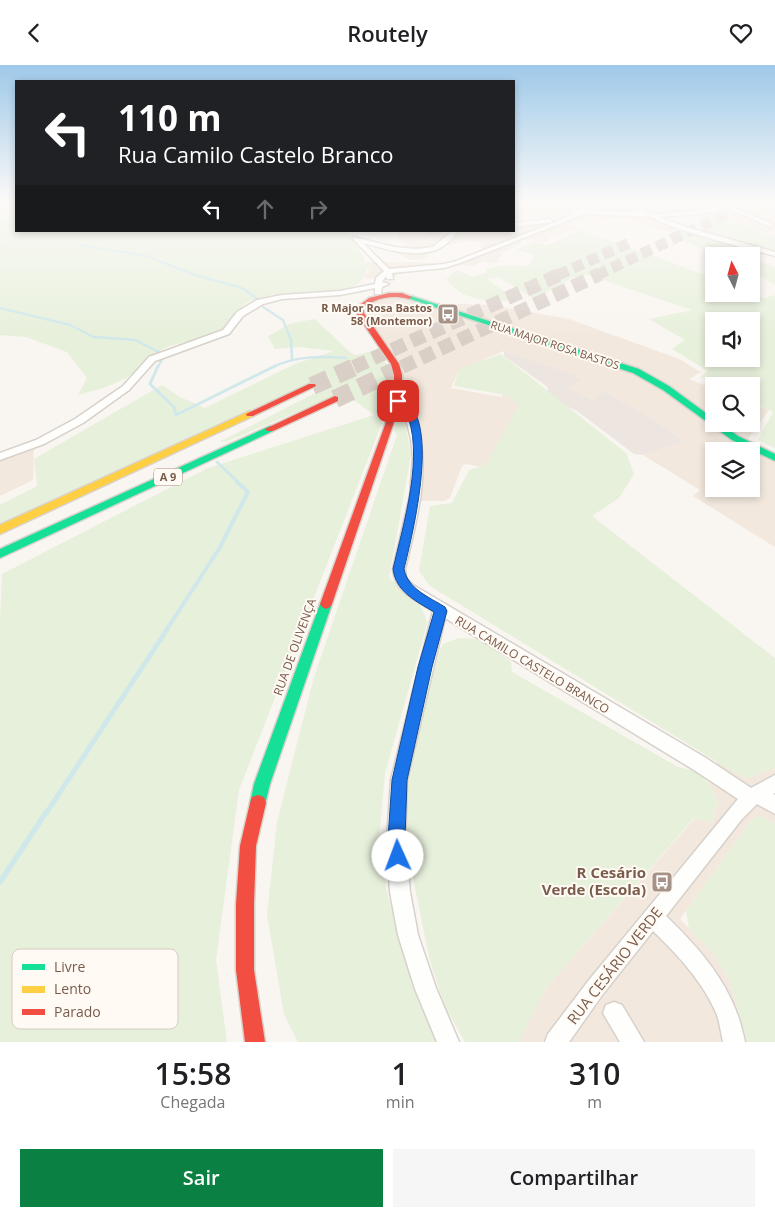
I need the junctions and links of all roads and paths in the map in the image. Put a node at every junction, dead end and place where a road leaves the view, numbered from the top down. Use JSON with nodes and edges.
{"nodes":[{"id":1,"x":363,"y":247,"type":"edge"},
{"id":2,"x":386,"y":247,"type":"edge"},
{"id":3,"x":437,"y":247,"type":"edge"},
{"id":4,"x":496,"y":247,"type":"edge"},
{"id":5,"x":749,"y":247,"type":"edge"},
{"id":6,"x":775,"y":254,"type":"edge"},
{"id":7,"x":385,"y":286,"type":"junction"},
{"id":8,"x":312,"y":386,"type":"tunnel mouth"},
{"id":9,"x":335,"y":399,"type":"tunnel mouth"},
{"id":10,"x":398,"y":401,"type":"junction"},
{"id":11,"x":705,"y":416,"type":"edge"},
{"id":12,"x":728,"y":432,"type":"edge"},
{"id":13,"x":0,"y":457,"type":"edge"},
{"id":14,"x":775,"y":458,"type":"edge"},
{"id":15,"x":0,"y":530,"type":"edge"},
{"id":16,"x":0,"y":554,"type":"edge"},
{"id":17,"x":440,"y":611,"type":"junction"},
{"id":18,"x":775,"y":783,"type":"edge"},
{"id":19,"x":754,"y":796,"type":"junction"},
{"id":20,"x":775,"y":805,"type":"edge"},
{"id":21,"x":653,"y":917,"type":"junction"},
{"id":22,"x":614,"y":1013,"type":"dead end"},
{"id":23,"x":255,"y":1042,"type":"edge"},
{"id":24,"x":448,"y":1042,"type":"edge"},
{"id":25,"x":556,"y":1042,"type":"edge"},
{"id":26,"x":634,"y":1042,"type":"edge"},
{"id":27,"x":734,"y":1042,"type":"edge"}],
"edges":[{"from":1,"to":7,"type":"street"},
{"from":2,"to":3,"type":"street"},
{"from":4,"to":7,"type":"street"},
{"from":5,"to":6,"type":"street"},
{"from":7,"to":10,"type":"main road","name":"RUA DE OLIVENÇA"},
{"from":7,"to":11,"type":"main road","name":"RUA MAJOR ROSA BASTOS"},
{"from":7,"to":13,"type":"street"},
{"from":8,"to":15,"type":"main road","number":"A 9"},
{"from":9,"to":16,"type":"main road","number":"A 9"},
{"from":10,"to":17,"type":"street","name":"RUA CAMILO CASTELO BRANCO"},
{"from":10,"to":23,"type":"main road","name":"RUA DE OLIVENÇA"},
{"from":12,"to":14,"type":"main road","name":"RUA MAJOR ROSA BASTOS"},
{"from":17,"to":19,"type":"street","name":"RUA CAMILO CASTELO BRANCO"},
{"from":17,"to":24,"type":"street"},
{"from":18,"to":19,"type":"street","name":"RUA CESÁRIO VERDE"},
{"from":19,"to":20,"type":"street","name":"RUA CAMILO CASTELO BRANCO"},
{"from":19,"to":21,"type":"street","name":"RUA CESÁRIO VERDE"},
{"from":21,"to":25,"type":"street","name":"RUA CESÁRIO VERDE"},
{"from":21,"to":27,"type":"street"},
{"from":22,"to":26,"type":"street"}]}
